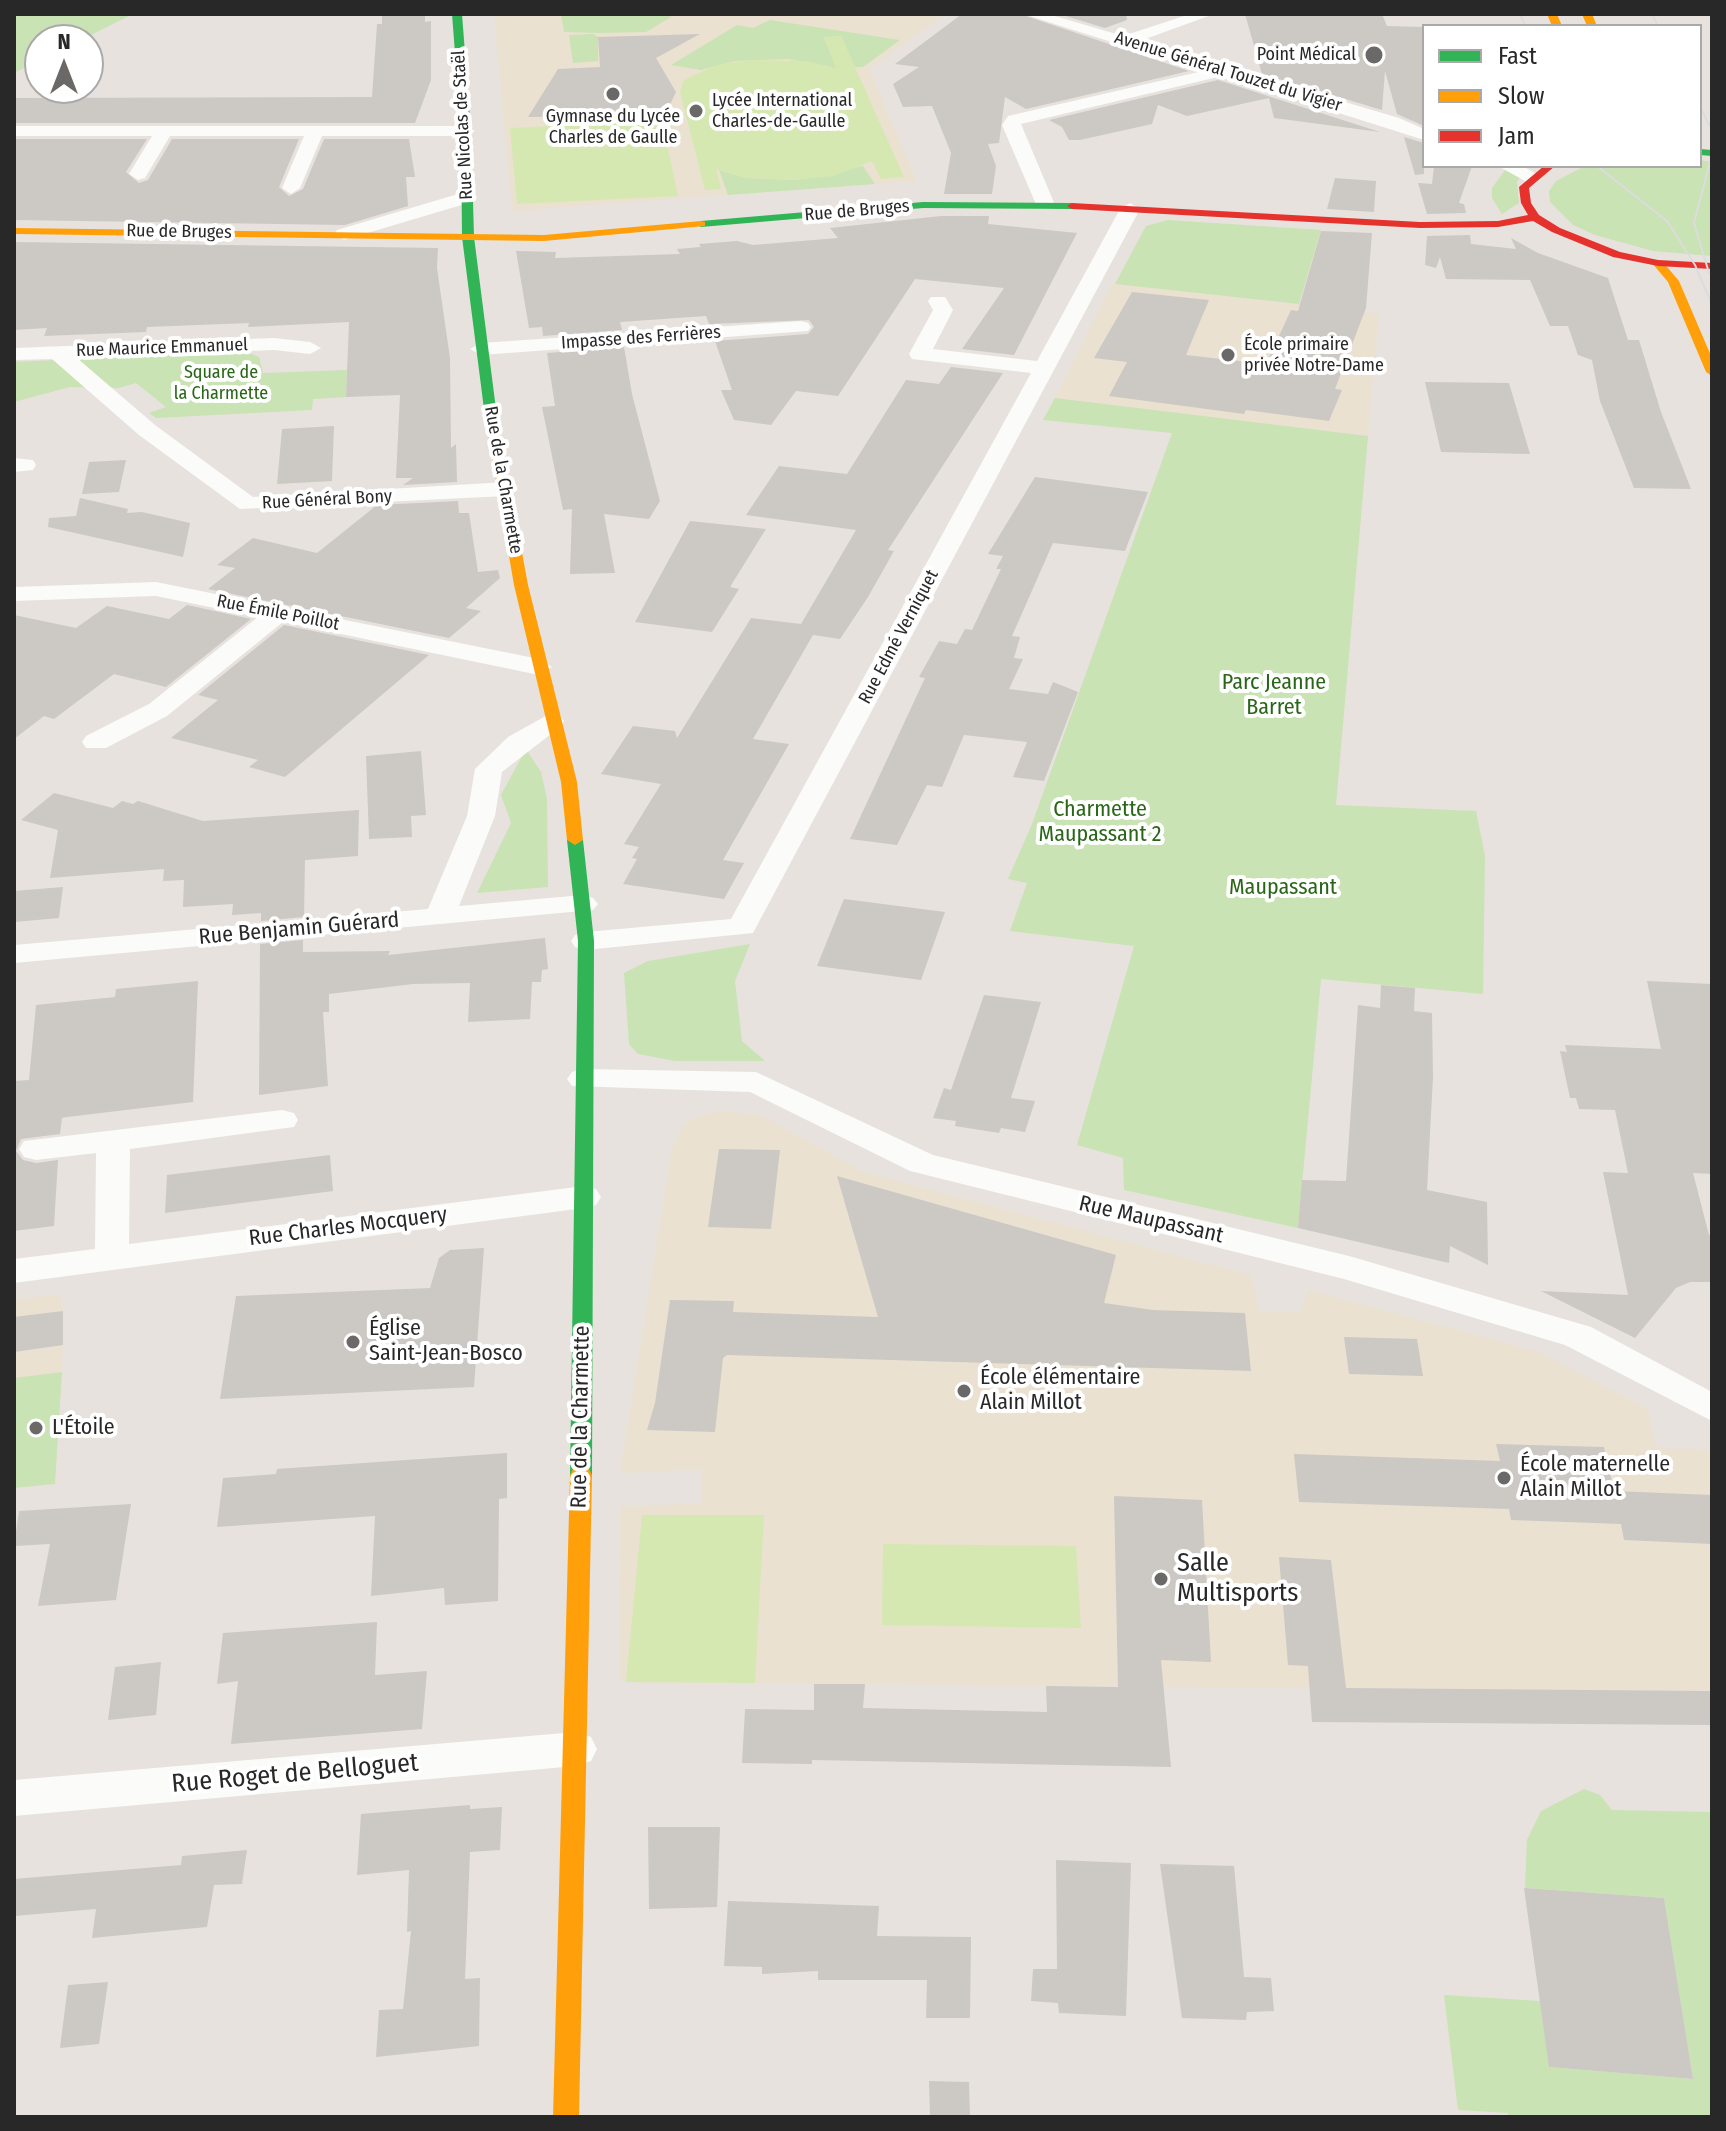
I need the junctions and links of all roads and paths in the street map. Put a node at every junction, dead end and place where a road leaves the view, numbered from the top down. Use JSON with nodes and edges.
{"nodes":[{"id":1,"x":457,"y":14,"type":"edge"},
{"id":2,"x":1031,"y":14,"type":"edge"},
{"id":3,"x":1206,"y":14,"type":"edge"},
{"id":4,"x":1125,"y":41,"type":"junction"},
{"id":5,"x":1224,"y":71,"type":"junction"},
{"id":6,"x":1008,"y":105,"type":"dead end"},
{"id":7,"x":1027,"y":115,"type":"junction"},
{"id":8,"x":14,"y":131,"type":"edge"},
{"id":9,"x":164,"y":131,"type":"junction"},
{"id":10,"x":466,"y":131,"type":"junction"},
{"id":11,"x":315,"y":132,"type":"junction"},
{"id":12,"x":1422,"y":134,"type":"edge"},
{"id":13,"x":1512,"y":168,"type":"edge"},
{"id":14,"x":1547,"y":168,"type":"edge"},
{"id":15,"x":138,"y":174,"type":"dead end"},
{"id":16,"x":1532,"y":177,"type":"junction"},
{"id":17,"x":291,"y":188,"type":"dead end"},
{"id":18,"x":468,"y":197,"type":"junction"},
{"id":19,"x":1045,"y":205,"type":"junction"},
{"id":20,"x":1130,"y":209,"type":"junction"},
{"id":21,"x":1535,"y":217,"type":"junction"},
{"id":22,"x":1371,"y":223,"type":"junction"},
{"id":23,"x":14,"y":231,"type":"edge"},
{"id":24,"x":344,"y":234,"type":"junction"},
{"id":25,"x":468,"y":237,"type":"junction"},
{"id":26,"x":1574,"y":239,"type":"junction"},
{"id":27,"x":1658,"y":263,"type":"junction"},
{"id":28,"x":1712,"y":266,"type":"edge"},
{"id":29,"x":938,"y":301,"type":"dead end"},
{"id":30,"x":801,"y":327,"type":"dead end"},
{"id":31,"x":310,"y":348,"type":"dead end"},
{"id":32,"x":481,"y":349,"type":"junction"},
{"id":33,"x":57,"y":352,"type":"junction"},
{"id":34,"x":14,"y":354,"type":"edge"},
{"id":35,"x":1045,"y":368,"type":"junction"},
{"id":36,"x":1712,"y":372,"type":"edge"},
{"id":37,"x":506,"y":489,"type":"junction"},
{"id":38,"x":14,"y":594,"type":"edge"},
{"id":39,"x":279,"y":613,"type":"junction"},
{"id":40,"x":539,"y":667,"type":"junction"},
{"id":41,"x":551,"y":721,"type":"junction"},
{"id":42,"x":96,"y":742,"type":"dead end"},
{"id":43,"x":583,"y":904,"type":"junction"},
{"id":44,"x":440,"y":916,"type":"junction"},
{"id":45,"x":586,"y":941,"type":"junction"},
{"id":46,"x":14,"y":954,"type":"edge"},
{"id":47,"x":583,"y":1079,"type":"junction"},
{"id":48,"x":282,"y":1120,"type":"dead end"},
{"id":49,"x":113,"y":1141,"type":"junction"},
{"id":50,"x":36,"y":1149,"type":"dead end"},
{"id":51,"x":584,"y":1197,"type":"junction"},
{"id":52,"x":112,"y":1257,"type":"junction"},
{"id":53,"x":14,"y":1271,"type":"edge"},
{"id":54,"x":1712,"y":1408,"type":"edge"},
{"id":55,"x":576,"y":1749,"type":"junction"},
{"id":56,"x":14,"y":1798,"type":"edge"},
{"id":57,"x":566,"y":2117,"type":"edge"}],
"edges":[{"from":1,"to":10,"type":"street","name":"Rue Nicolas de Staël"},
{"from":2,"to":4,"type":"street","name":"Avenue Général Touzet du Vigier"},
{"from":3,"to":4,"type":"street"},
{"from":4,"to":5,"type":"street","name":"Avenue Général Touzet du Vigier"},
{"from":5,"to":7,"type":"street"},
{"from":5,"to":12,"type":"street","name":"Avenue Général Touzet du Vigier"},
{"from":6,"to":7,"type":"street"},
{"from":7,"to":19,"type":"street"},
{"from":8,"to":9,"type":"street"},
{"from":9,"to":11,"type":"street"},
{"from":9,"to":15,"type":"street"},
{"from":10,"to":11,"type":"street"},
{"from":10,"to":18,"type":"street","name":"Rue Nicolas de Staël"},
{"from":11,"to":17,"type":"street"},
{"from":13,"to":16,"type":"street"},
{"from":14,"to":16,"type":"street"},
{"from":16,"to":21,"type":"street"},
{"from":18,"to":24,"type":"street","name":"Rue de Bruges"},
{"from":18,"to":25,"type":"street","name":"Rue Nicolas de Staël"},
{"from":19,"to":20,"type":"street","name":"Rue de Bruges"},
{"from":19,"to":25,"type":"street","name":"Rue de Bruges"},
{"from":20,"to":22,"type":"street","name":"Rue de Bruges"},
{"from":20,"to":35,"type":"street","name":"Rue Edmé Verniquet"},
{"from":21,"to":22,"type":"street","name":"Rue de Bruges"},
{"from":21,"to":26,"type":"street"},
{"from":22,"to":26,"type":"street","name":"Rue de Bruges"},
{"from":23,"to":24,"type":"street","name":"Rue de Bruges"},
{"from":24,"to":25,"type":"street","name":"Rue de Bruges"},
{"from":25,"to":32,"type":"street","name":"Rue de la Charmette"},
{"from":26,"to":27,"type":"street"},
{"from":27,"to":28,"type":"street"},
{"from":27,"to":36,"type":"street"},
{"from":29,"to":35,"type":"street"},
{"from":30,"to":32,"type":"street","name":"Impasse des Ferrières"},
{"from":31,"to":33,"type":"street","name":"Rue Maurice Emmanuel"},
{"from":32,"to":37,"type":"street","name":"Rue de la Charmette"},
{"from":33,"to":34,"type":"street","name":"Rue Maurice Emmanuel"},
{"from":33,"to":37,"type":"street","name":"Rue Général Bony"},
{"from":35,"to":45,"type":"street","name":"Rue Edmé Verniquet"},
{"from":37,"to":40,"type":"street","name":"Rue de la Charmette"},
{"from":38,"to":39,"type":"street","name":"Rue Émile Poillot"},
{"from":39,"to":40,"type":"street","name":"Rue Émile Poillot"},
{"from":39,"to":42,"type":"street"},
{"from":40,"to":41,"type":"street","name":"Rue de la Charmette"},
{"from":41,"to":43,"type":"street","name":"Rue de la Charmette"},
{"from":41,"to":44,"type":"street"},
{"from":43,"to":44,"type":"street","name":"Rue Benjamin Guérard"},
{"from":43,"to":45,"type":"street","name":"Rue de la Charmette"},
{"from":44,"to":46,"type":"street","name":"Rue Benjamin Guérard"},
{"from":45,"to":47,"type":"street","name":"Rue de la Charmette"},
{"from":47,"to":51,"type":"street","name":"Rue de la Charmette"},
{"from":47,"to":54,"type":"street","name":"Rue Maupassant"},
{"from":48,"to":49,"type":"street"},
{"from":49,"to":50,"type":"street"},
{"from":49,"to":52,"type":"street"},
{"from":51,"to":52,"type":"street","name":"Rue Charles Mocquery"},
{"from":51,"to":55,"type":"street","name":"Rue de la Charmette"},
{"from":52,"to":53,"type":"street","name":"Rue Charles Mocquery"},
{"from":55,"to":56,"type":"street","name":"Rue Roget de Belloguet"},
{"from":55,"to":57,"type":"street","name":"Rue de la Charmette"}]}
